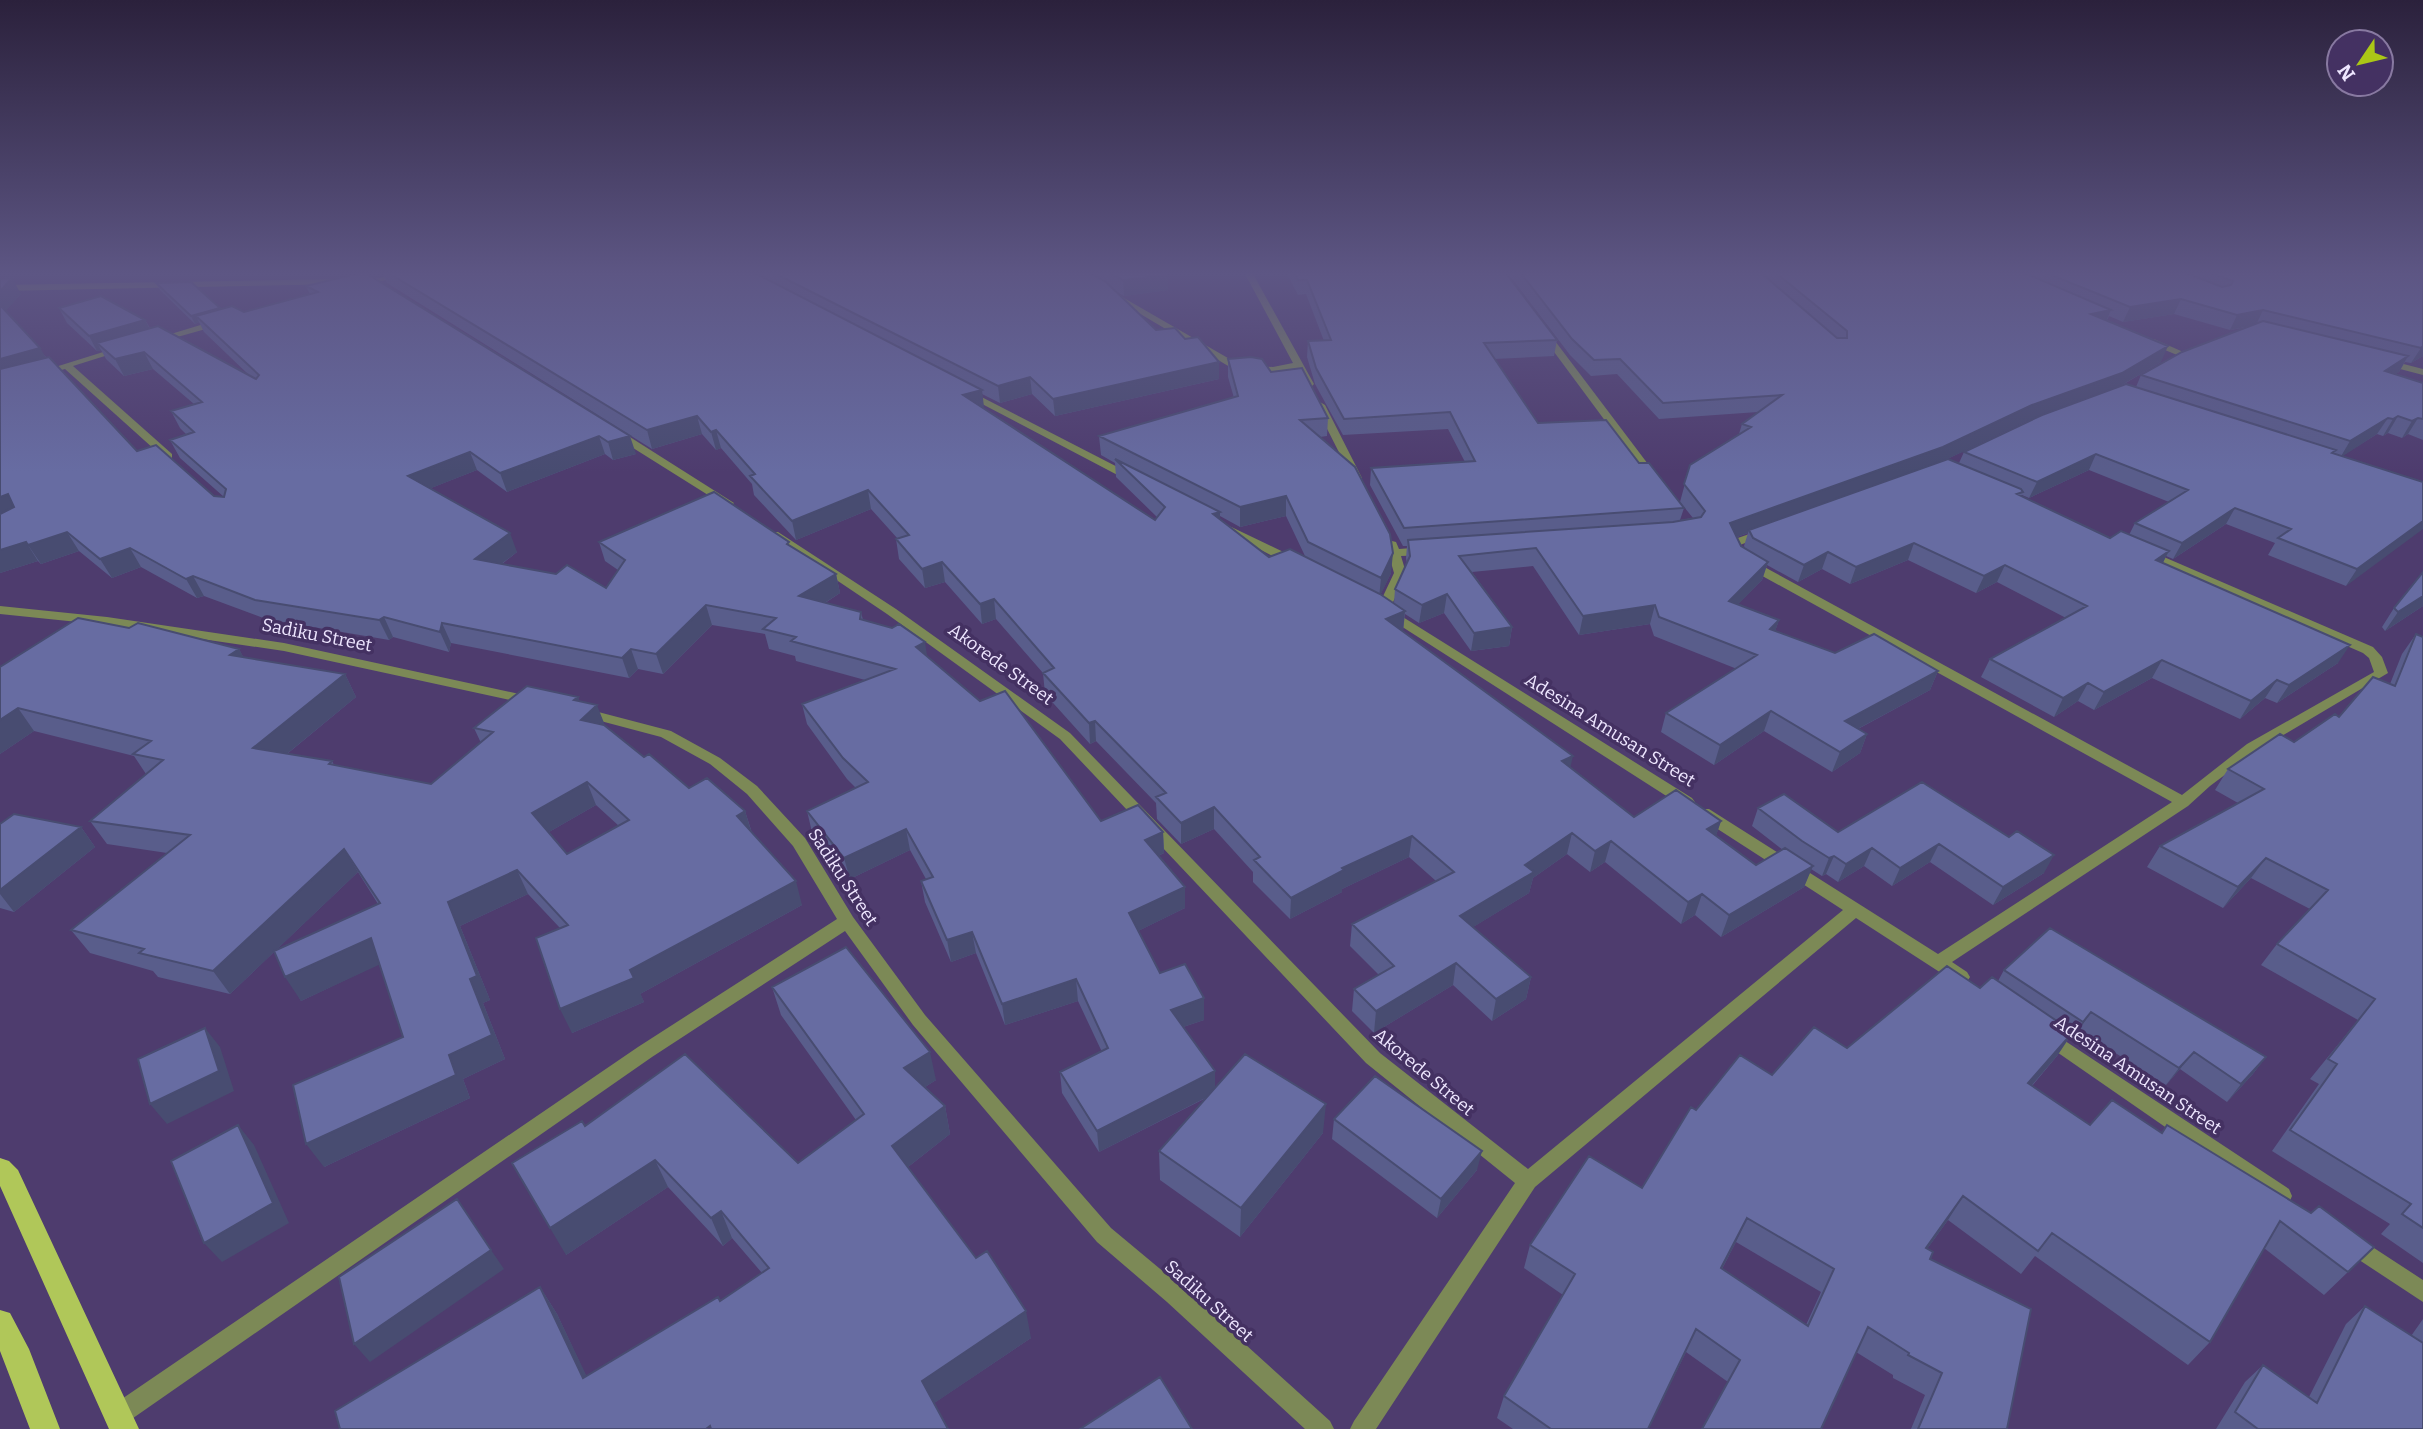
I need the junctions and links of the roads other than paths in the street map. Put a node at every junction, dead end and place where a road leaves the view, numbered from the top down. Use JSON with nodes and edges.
{"nodes":[{"id":1,"x":161,"y":339,"type":"edge"},
{"id":2,"x":1187,"y":339,"type":"edge"},
{"id":3,"x":1285,"y":339,"type":"edge"},
{"id":4,"x":1549,"y":339,"type":"edge"},
{"id":5,"x":2147,"y":339,"type":"edge"},
{"id":6,"x":145,"y":343,"type":"edge"},
{"id":7,"x":132,"y":347,"type":"edge"},
{"id":8,"x":2196,"y":351,"type":"edge"},
{"id":9,"x":2185,"y":355,"type":"junction"},
{"id":10,"x":2371,"y":359,"type":"edge"},
{"id":11,"x":2174,"y":362,"type":"edge"},
{"id":12,"x":1298,"y":363,"type":"junction"},
{"id":13,"x":66,"y":365,"type":"junction"},
{"id":14,"x":2423,"y":372,"type":"edge"},
{"id":15,"x":26,"y":377,"type":"edge"},
{"id":16,"x":955,"y":386,"type":"edge"},
{"id":17,"x":606,"y":427,"type":"edge"},
{"id":18,"x":178,"y":466,"type":"edge"},
{"id":19,"x":1151,"y":488,"type":"edge"},
{"id":20,"x":1661,"y":489,"type":"edge"},
{"id":21,"x":1366,"y":494,"type":"edge"},
{"id":22,"x":744,"y":514,"type":"edge"},
{"id":23,"x":1212,"y":520,"type":"edge"},
{"id":24,"x":764,"y":527,"type":"edge"},
{"id":25,"x":1384,"y":529,"type":"edge"},
{"id":26,"x":1772,"y":529,"type":"edge"},
{"id":27,"x":2131,"y":548,"type":"edge"},
{"id":28,"x":1437,"y":550,"type":"edge"},
{"id":29,"x":1396,"y":553,"type":"junction"},
{"id":30,"x":1310,"y":570,"type":"edge"},
{"id":31,"x":0,"y":610,"type":"edge"},
{"id":32,"x":2183,"y":802,"type":"junction"},
{"id":33,"x":1855,"y":909,"type":"junction"},
{"id":34,"x":847,"y":921,"type":"junction"},
{"id":35,"x":1939,"y":962,"type":"junction"},
{"id":36,"x":1973,"y":986,"type":"edge"},
{"id":37,"x":2031,"y":1025,"type":"edge"},
{"id":38,"x":0,"y":1169,"type":"edge"},
{"id":39,"x":1528,"y":1181,"type":"junction"},
{"id":40,"x":2296,"y":1206,"type":"edge"},
{"id":41,"x":2342,"y":1237,"type":"edge"},
{"id":42,"x":2423,"y":1292,"type":"edge"},
{"id":43,"x":0,"y":1323,"type":"edge"},
{"id":44,"x":121,"y":1422,"type":"edge"},
{"id":45,"x":45,"y":1429,"type":"edge"},
{"id":46,"x":1322,"y":1429,"type":"edge"},
{"id":47,"x":1362,"y":1429,"type":"edge"}],
"edges":[{"from":1,"to":6,"type":"street"},
{"from":2,"to":12,"type":"street"},
{"from":3,"to":12,"type":"street"},
{"from":4,"to":20,"type":"street"},
{"from":5,"to":9,"type":"street"},
{"from":7,"to":13,"type":"street"},
{"from":8,"to":9,"type":"street"},
{"from":9,"to":11,"type":"street"},
{"from":10,"to":14,"type":"street"},
{"from":12,"to":21,"type":"street"},
{"from":13,"to":15,"type":"street"},
{"from":13,"to":18,"type":"street"},
{"from":16,"to":19,"type":"street"},
{"from":17,"to":22,"type":"street"},
{"from":23,"to":30,"type":"street"},
{"from":24,"to":39,"type":"street","name":"Akorede Street"},
{"from":25,"to":29,"type":"street"},
{"from":26,"to":32,"type":"street"},
{"from":27,"to":32,"type":"street"},
{"from":28,"to":29,"type":"street"},
{"from":29,"to":33,"type":"street","name":"Adesina Amusan Street"},
{"from":31,"to":34,"type":"street","name":"Sadiku Street"},
{"from":32,"to":35,"type":"street"},
{"from":33,"to":35,"type":"street","name":"Adesina Amusan Street"},
{"from":33,"to":39,"type":"street"},
{"from":34,"to":44,"type":"street"},
{"from":34,"to":46,"type":"street","name":"Sadiku Street"},
{"from":35,"to":36,"type":"street","name":"Adesina Amusan Street"},
{"from":37,"to":40,"type":"street","name":"Adesina Amusan Street"},
{"from":38,"to":44,"type":"main road"},
{"from":39,"to":47,"type":"street"},
{"from":41,"to":42,"type":"street"},
{"from":43,"to":45,"type":"main road"}]}
